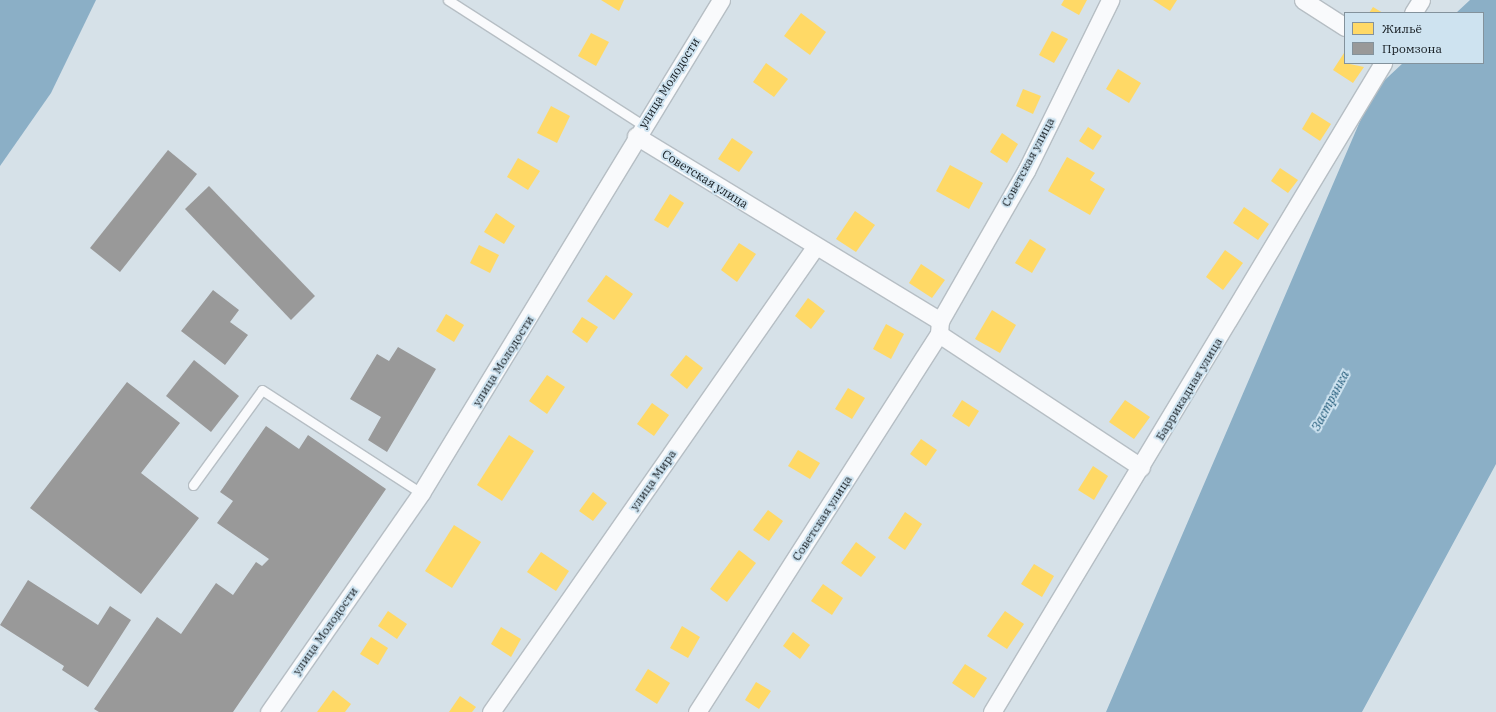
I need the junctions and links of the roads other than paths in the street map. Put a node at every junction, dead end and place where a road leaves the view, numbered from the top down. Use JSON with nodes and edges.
{"nodes":[{"id":1,"x":448,"y":0,"type":"edge"},
{"id":2,"x":721,"y":0,"type":"edge"},
{"id":3,"x":1110,"y":0,"type":"edge"},
{"id":4,"x":1303,"y":0,"type":"edge"},
{"id":5,"x":1421,"y":0,"type":"edge"},
{"id":6,"x":1414,"y":12,"type":"edge"},
{"id":7,"x":1344,"y":26,"type":"edge"},
{"id":8,"x":1382,"y":64,"type":"edge"},
{"id":9,"x":639,"y":131,"type":"junction"},
{"id":10,"x":815,"y":247,"type":"junction"},
{"id":11,"x":940,"y":328,"type":"junction"},
{"id":12,"x":1141,"y":467,"type":"junction"},
{"id":13,"x":193,"y":485,"type":"dead end"},
{"id":14,"x":420,"y":493,"type":"junction"},
{"id":15,"x":269,"y":712,"type":"edge"},
{"id":16,"x":491,"y":712,"type":"edge"},
{"id":17,"x":697,"y":712,"type":"edge"},
{"id":18,"x":992,"y":712,"type":"edge"}],
"edges":[{"from":1,"to":9,"type":"lane"},
{"from":2,"to":9,"type":"street","name":"улица Молодости"},
{"from":3,"to":11,"type":"street","name":"Советская улица"},
{"from":4,"to":7,"type":"street"},
{"from":5,"to":6,"type":"street"},
{"from":8,"to":12,"type":"street","name":"Баррикадная улица"},
{"from":9,"to":10,"type":"street","name":"Советская улица"},
{"from":9,"to":14,"type":"street","name":"улица Молодости"},
{"from":10,"to":11,"type":"street","name":"Советская улица"},
{"from":10,"to":16,"type":"street","name":"улица Мира"},
{"from":11,"to":12,"type":"street"},
{"from":11,"to":17,"type":"street","name":"Советская улица"},
{"from":12,"to":18,"type":"street","name":"Баррикадная улица"},
{"from":13,"to":14,"type":"lane"},
{"from":14,"to":15,"type":"street","name":"улица Молодости"}]}
